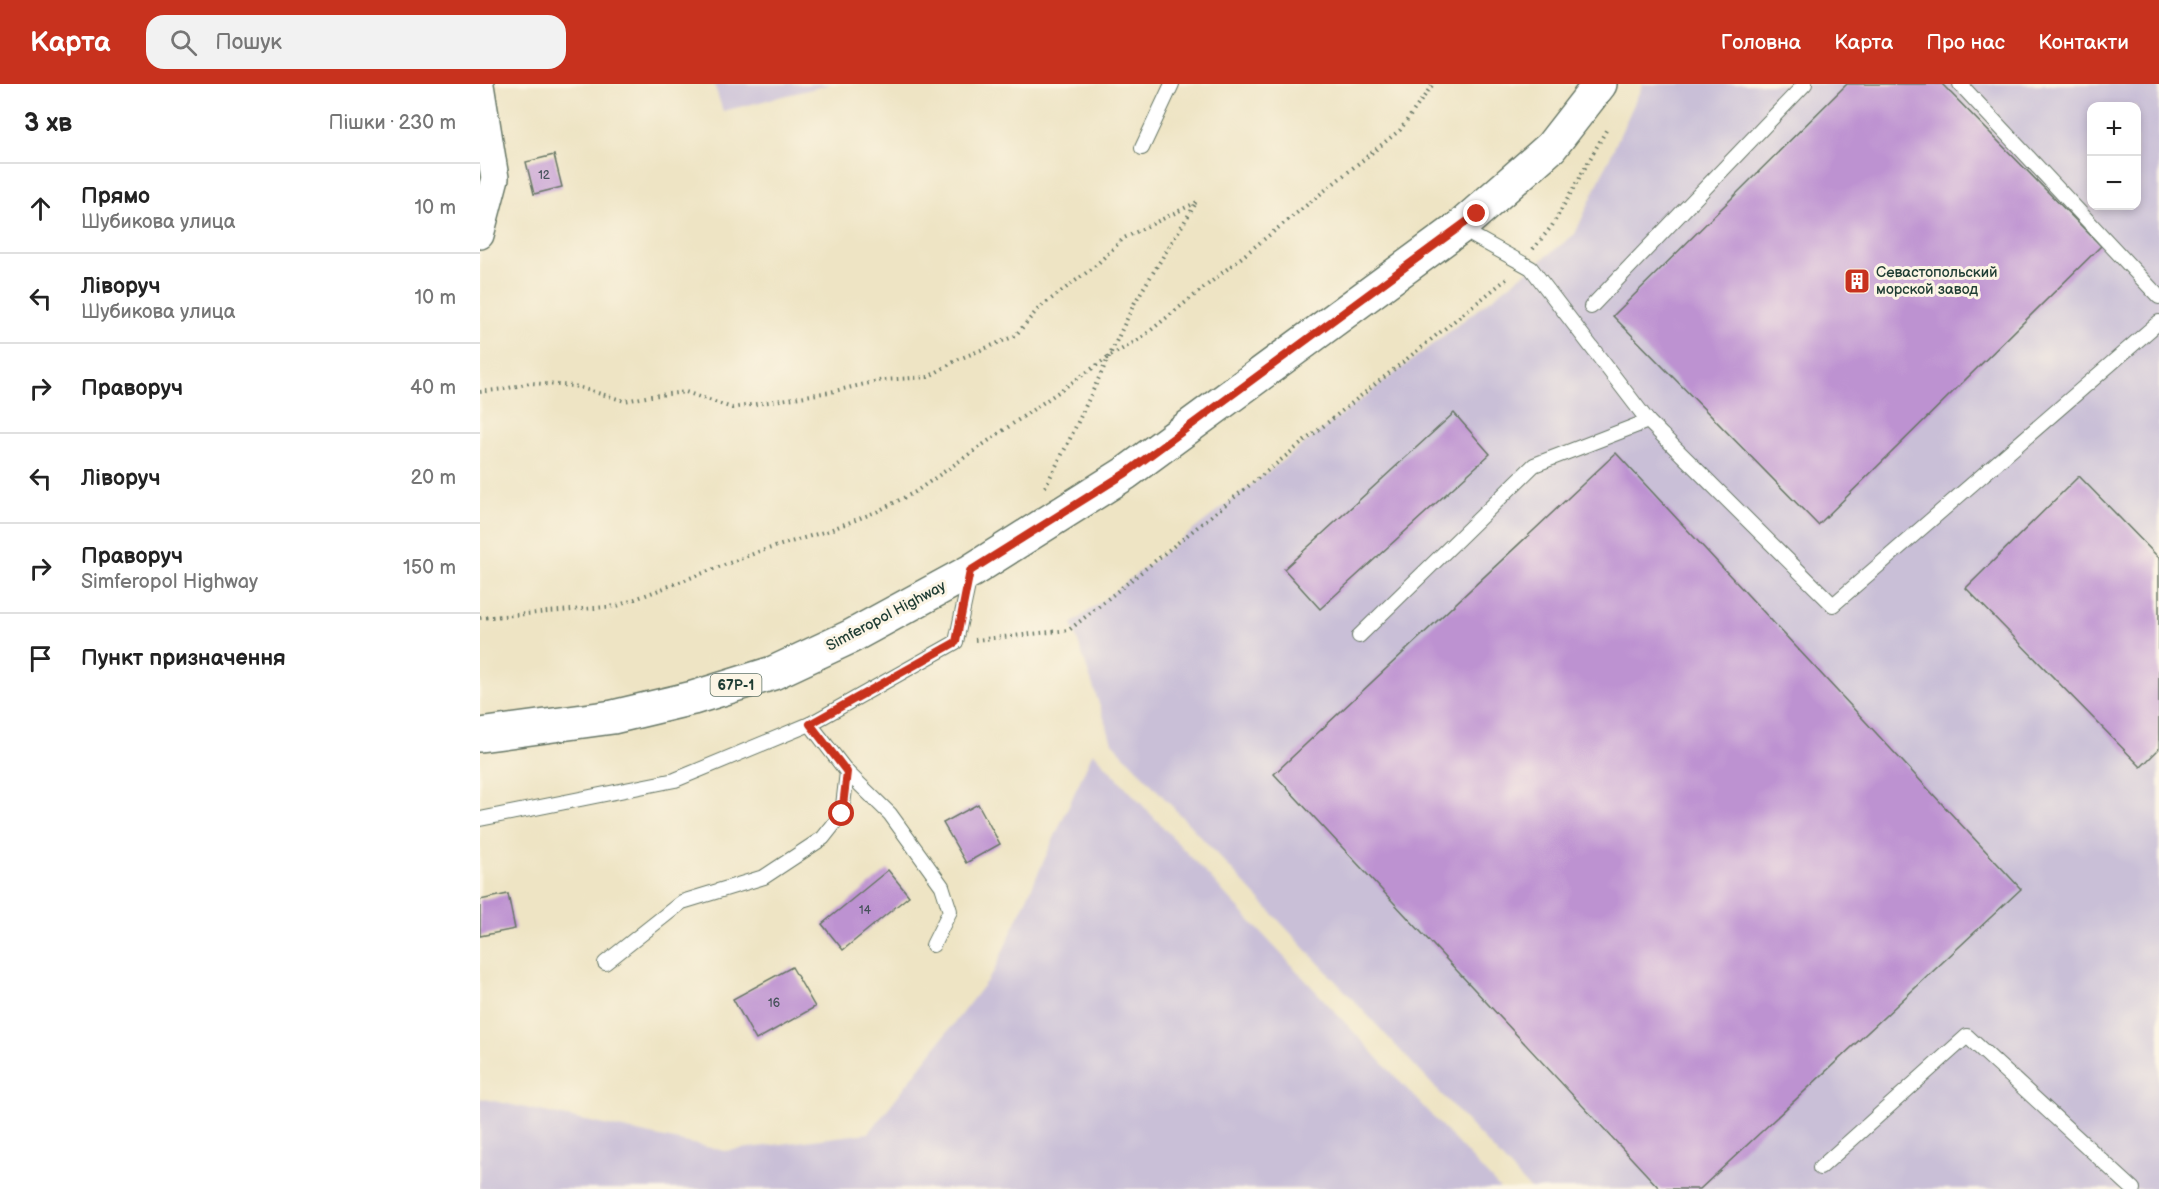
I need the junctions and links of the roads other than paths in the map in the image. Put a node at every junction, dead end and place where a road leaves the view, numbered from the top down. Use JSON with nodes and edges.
{"nodes":[{"id":1,"x":1172,"y":84,"type":"edge"},
{"id":2,"x":1600,"y":84,"type":"edge"},
{"id":3,"x":1805,"y":84,"type":"edge"},
{"id":4,"x":1960,"y":84,"type":"edge"},
{"id":5,"x":480,"y":85,"type":"edge"},
{"id":6,"x":1142,"y":148,"type":"dead end"},
{"id":7,"x":1459,"y":228,"type":"junction"},
{"id":8,"x":480,"y":235,"type":"edge"},
{"id":9,"x":2159,"y":297,"type":"edge"},
{"id":10,"x":1590,"y":307,"type":"dead end"},
{"id":11,"x":2159,"y":322,"type":"edge"},
{"id":12,"x":1648,"y":421,"type":"junction"},
{"id":13,"x":970,"y":571,"type":"junction"},
{"id":14,"x":1359,"y":636,"type":"dead end"},
{"id":15,"x":810,"y":724,"type":"junction"},
{"id":16,"x":480,"y":735,"type":"edge"},
{"id":17,"x":847,"y":772,"type":"junction"},
{"id":18,"x":480,"y":819,"type":"edge"},
{"id":19,"x":933,"y":945,"type":"dead end"},
{"id":20,"x":605,"y":963,"type":"dead end"},
{"id":21,"x":1821,"y":1168,"type":"dead end"},
{"id":22,"x":2133,"y":1189,"type":"edge"}],
"edges":[{"from":1,"to":6,"type":"lane"},
{"from":2,"to":7,"type":"main road","name":"Simferopol Highway","number":"67Р-1"},
{"from":3,"to":10,"type":"lane"},
{"from":4,"to":9,"type":"lane"},
{"from":5,"to":8,"type":"street"},
{"from":7,"to":12,"type":"lane"},
{"from":7,"to":13,"type":"main road","name":"Simferopol Highway","number":"67Р-1"},
{"from":11,"to":12,"type":"lane"},
{"from":12,"to":14,"type":"lane"},
{"from":13,"to":15,"type":"lane"},
{"from":13,"to":16,"type":"main road","name":"Simferopol Highway","number":"67Р-1"},
{"from":15,"to":17,"type":"lane"},
{"from":15,"to":18,"type":"lane"},
{"from":17,"to":19,"type":"lane"},
{"from":17,"to":20,"type":"lane"},
{"from":21,"to":22,"type":"lane"}]}
